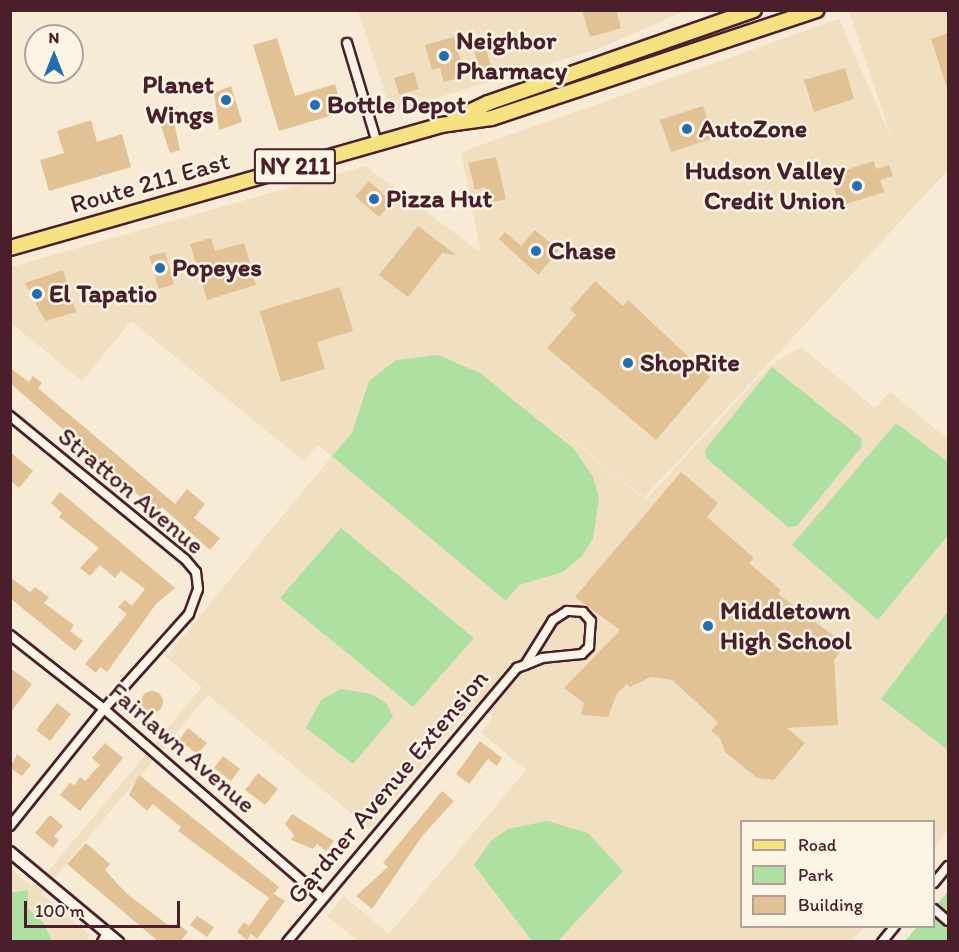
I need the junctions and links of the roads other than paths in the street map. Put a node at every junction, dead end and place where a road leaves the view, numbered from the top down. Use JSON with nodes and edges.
{"nodes":[{"id":1,"x":754,"y":10,"type":"edge"},
{"id":2,"x":816,"y":10,"type":"edge"},
{"id":3,"x":346,"y":43,"type":"dead end"},
{"id":4,"x":441,"y":125,"type":"junction"},
{"id":5,"x":377,"y":143,"type":"junction"},
{"id":6,"x":10,"y":248,"type":"edge"},
{"id":7,"x":10,"y":416,"type":"edge"},
{"id":8,"x":10,"y":635,"type":"edge"},
{"id":9,"x":525,"y":665,"type":"junction"},
{"id":10,"x":104,"y":708,"type":"junction"},
{"id":11,"x":10,"y":826,"type":"edge"},
{"id":12,"x":10,"y":852,"type":"edge"},
{"id":13,"x":948,"y":866,"type":"edge"},
{"id":14,"x":935,"y":881,"type":"edge"},
{"id":15,"x":322,"y":898,"type":"junction"},
{"id":16,"x":935,"y":911,"type":"edge"},
{"id":17,"x":948,"y":921,"type":"edge"},
{"id":18,"x":894,"y":928,"type":"edge"},
{"id":19,"x":105,"y":937,"type":"edge"},
{"id":20,"x":118,"y":942,"type":"edge"},
{"id":21,"x":287,"y":942,"type":"edge"},
{"id":22,"x":882,"y":942,"type":"edge"}],
"edges":[{"from":1,"to":4,"type":"main road","name":"Route 211 East","number":"NY 211"},
{"from":2,"to":4,"type":"main road","name":"Route 211 East","number":"NY 211"},
{"from":3,"to":5,"type":"street"},
{"from":4,"to":5,"type":"main road","name":"Route 211 East","number":"NY 211"},
{"from":5,"to":6,"type":"main road","name":"Route 211 East","number":"NY 211"},
{"from":7,"to":10,"type":"street","name":"Stratton Avenue"},
{"from":8,"to":10,"type":"street","name":"Fairlawn Avenue"},
{"from":9,"to":9,"type":"street","name":"Gardner Avenue Extension"},
{"from":9,"to":15,"type":"street","name":"Gardner Avenue Extension"},
{"from":10,"to":11,"type":"street"},
{"from":10,"to":15,"type":"street","name":"Fairlawn Avenue"},
{"from":12,"to":19,"type":"street"},
{"from":13,"to":14,"type":"street"},
{"from":15,"to":21,"type":"street","name":"Gardner Avenue Extension"},
{"from":16,"to":17,"type":"street"},
{"from":18,"to":22,"type":"street"},
{"from":19,"to":20,"type":"street"}]}
